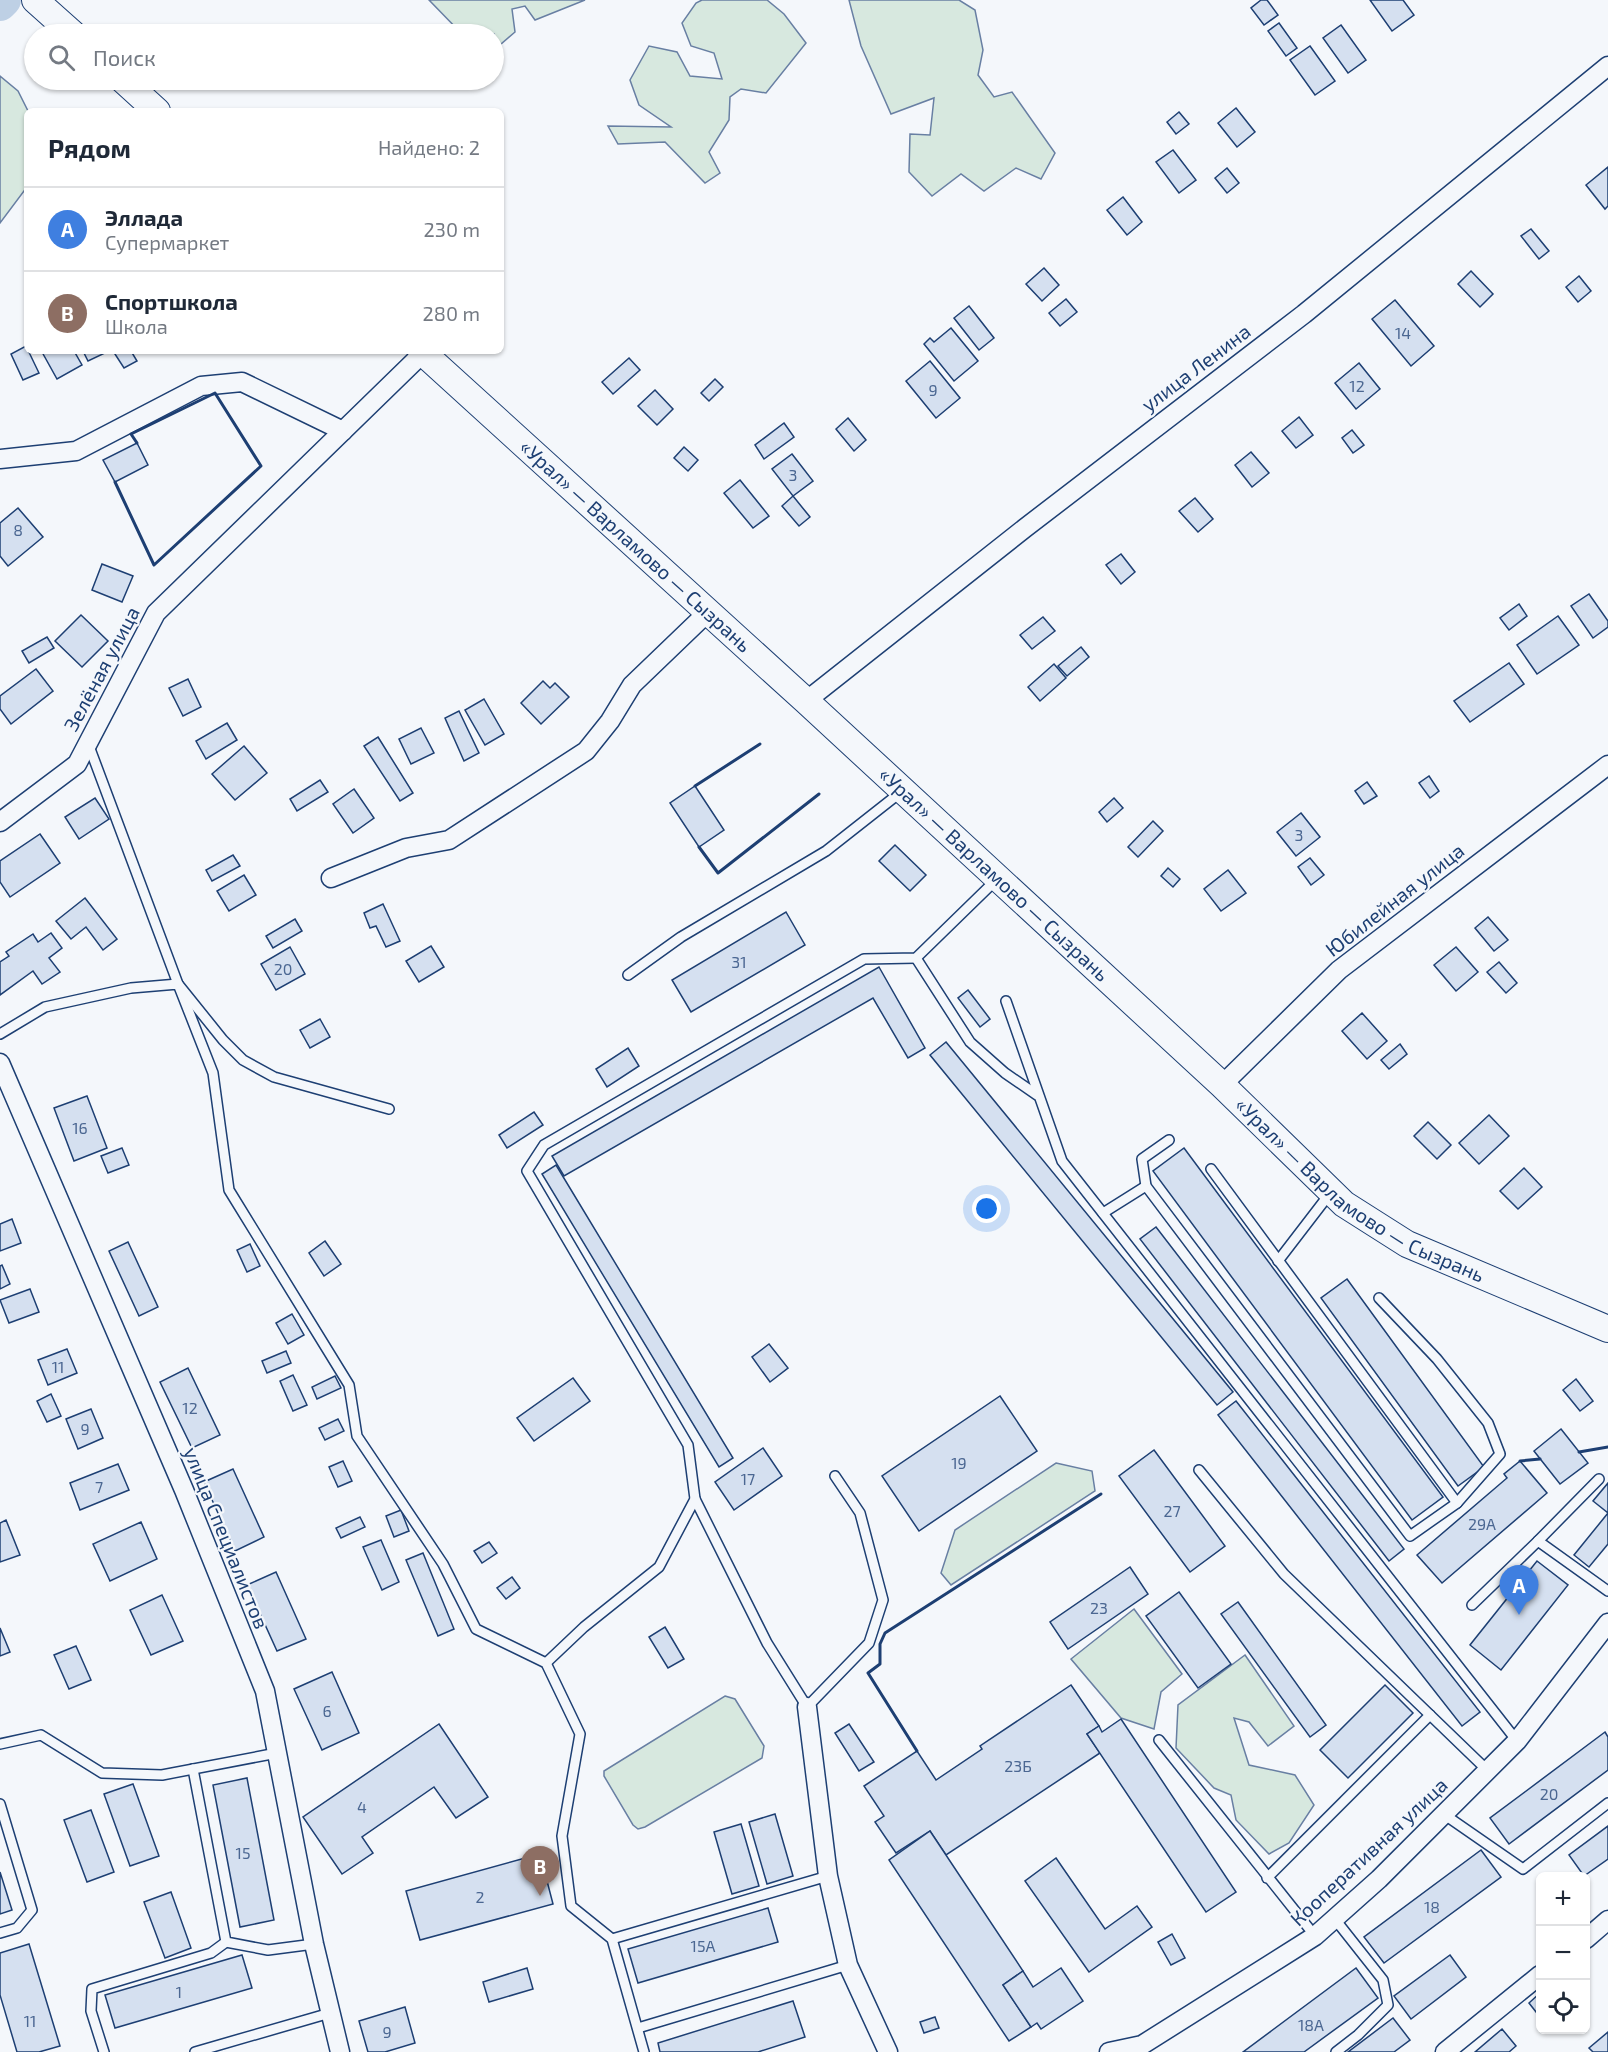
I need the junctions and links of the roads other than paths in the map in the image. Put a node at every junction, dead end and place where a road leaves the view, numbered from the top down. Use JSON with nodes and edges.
{"nodes":[{"id":1,"x":35,"y":0,"type":"edge"},
{"id":2,"x":62,"y":24,"type":"edge"},
{"id":3,"x":1608,"y":66,"type":"edge"},
{"id":4,"x":134,"y":90,"type":"edge"},
{"id":5,"x":154,"y":108,"type":"edge"},
{"id":6,"x":420,"y":354,"type":"edge"},
{"id":7,"x":424,"y":354,"type":"edge"},
{"id":8,"x":343,"y":431,"type":"junction"},
{"id":9,"x":0,"y":459,"type":"edge"},
{"id":10,"x":708,"y":612,"type":"junction"},
{"id":11,"x":806,"y":701,"type":"junction"},
{"id":12,"x":88,"y":744,"type":"junction"},
{"id":13,"x":1608,"y":765,"type":"edge"},
{"id":14,"x":903,"y":790,"type":"junction"},
{"id":15,"x":0,"y":822,"type":"edge"},
{"id":16,"x":331,"y":878,"type":"dead end"},
{"id":17,"x":998,"y":878,"type":"junction"},
{"id":18,"x":916,"y":958,"type":"junction"},
{"id":19,"x":628,"y":975,"type":"dead end"},
{"id":20,"x":178,"y":984,"type":"junction"},
{"id":21,"x":1006,"y":1001,"type":"dead end"},
{"id":22,"x":0,"y":1034,"type":"edge"},
{"id":23,"x":0,"y":1063,"type":"edge"},
{"id":24,"x":1222,"y":1085,"type":"junction"},
{"id":25,"x":1037,"y":1095,"type":"junction"},
{"id":26,"x":389,"y":1109,"type":"dead end"},
{"id":27,"x":1168,"y":1140,"type":"dead end"},
{"id":28,"x":1211,"y":1169,"type":"dead end"},
{"id":29,"x":1146,"y":1186,"type":"junction"},
{"id":30,"x":1331,"y":1192,"type":"junction"},
{"id":31,"x":1103,"y":1214,"type":"junction"},
{"id":32,"x":1278,"y":1261,"type":"junction"},
{"id":33,"x":1380,"y":1298,"type":"dead end"},
{"id":34,"x":1608,"y":1329,"type":"edge"},
{"id":35,"x":1199,"y":1470,"type":"dead end"},
{"id":36,"x":835,"y":1476,"type":"dead end"},
{"id":37,"x":1599,"y":1479,"type":"dead end"},
{"id":38,"x":695,"y":1499,"type":"junction"},
{"id":39,"x":1457,"y":1503,"type":"junction"},
{"id":40,"x":1538,"y":1540,"type":"junction"},
{"id":41,"x":1608,"y":1590,"type":"edge"},
{"id":42,"x":1472,"y":1605,"type":"dead end"},
{"id":43,"x":1608,"y":1623,"type":"edge"},
{"id":44,"x":546,"y":1663,"type":"junction"},
{"id":45,"x":807,"y":1707,"type":"junction"},
{"id":46,"x":1430,"y":1715,"type":"junction"},
{"id":47,"x":1159,"y":1740,"type":"dead end"},
{"id":48,"x":1517,"y":1741,"type":"junction"},
{"id":49,"x":0,"y":1744,"type":"edge"},
{"id":50,"x":277,"y":1753,"type":"junction"},
{"id":51,"x":194,"y":1769,"type":"junction"},
{"id":52,"x":1487,"y":1770,"type":"junction"},
{"id":53,"x":1608,"y":1803,"type":"edge"},
{"id":54,"x":0,"y":1804,"type":"edge"},
{"id":55,"x":1445,"y":1815,"type":"junction"},
{"id":56,"x":828,"y":1876,"type":"junction"},
{"id":57,"x":1267,"y":1878,"type":"junction"},
{"id":58,"x":1334,"y":1918,"type":"junction"},
{"id":59,"x":1608,"y":1920,"type":"edge"},
{"id":60,"x":0,"y":1933,"type":"edge"},
{"id":61,"x":1315,"y":1936,"type":"junction"},
{"id":62,"x":1590,"y":1936,"type":"edge"},
{"id":63,"x":612,"y":1939,"type":"junction"},
{"id":64,"x":226,"y":1942,"type":"junction"},
{"id":65,"x":314,"y":1944,"type":"junction"},
{"id":66,"x":848,"y":1965,"type":"junction"},
{"id":67,"x":1536,"y":1978,"type":"edge"},
{"id":68,"x":330,"y":2013,"type":"junction"},
{"id":69,"x":638,"y":2028,"type":"junction"},
{"id":70,"x":104,"y":2052,"type":"edge"},
{"id":71,"x":195,"y":2052,"type":"edge"},
{"id":72,"x":340,"y":2052,"type":"edge"},
{"id":73,"x":644,"y":2052,"type":"edge"},
{"id":74,"x":888,"y":2052,"type":"edge"},
{"id":75,"x":1112,"y":2052,"type":"edge"},
{"id":76,"x":1336,"y":2052,"type":"edge"},
{"id":77,"x":1445,"y":2052,"type":"edge"}],
"edges":[{"from":1,"to":2,"type":"main road"},
{"from":3,"to":11,"type":"street","name":"улица Ленина"},
{"from":4,"to":5,"type":"main road"},
{"from":6,"to":8,"type":"street","name":"Зелёная улица"},
{"from":7,"to":10,"type":"main road","name":"«Урал» — Варламово — Сызрань"},
{"from":8,"to":9,"type":"street"},
{"from":8,"to":12,"type":"street","name":"Зелёная улица"},
{"from":10,"to":11,"type":"main road","name":"«Урал» — Варламово — Сызрань"},
{"from":10,"to":16,"type":"street"},
{"from":11,"to":14,"type":"main road","name":"«Урал» — Варламово — Сызрань"},
{"from":12,"to":15,"type":"street","name":"Зелёная улица"},
{"from":12,"to":20,"type":"lane"},
{"from":13,"to":24,"type":"street","name":"Юбилейная улица"},
{"from":14,"to":17,"type":"main road","name":"«Урал» — Варламово — Сызрань"},
{"from":14,"to":19,"type":"lane"},
{"from":17,"to":18,"type":"lane"},
{"from":17,"to":24,"type":"main road","name":"«Урал» — Варламово — Сызрань"},
{"from":18,"to":25,"type":"lane"},
{"from":18,"to":38,"type":"lane"},
{"from":20,"to":22,"type":"lane"},
{"from":20,"to":26,"type":"lane"},
{"from":20,"to":44,"type":"lane"},
{"from":21,"to":25,"type":"lane"},
{"from":23,"to":50,"type":"street","name":"улица Специалистов"},
{"from":24,"to":30,"type":"main road","name":"«Урал» — Варламово — Сызрань"},
{"from":25,"to":31,"type":"lane"},
{"from":27,"to":29,"type":"lane"},
{"from":28,"to":32,"type":"lane"},
{"from":29,"to":31,"type":"lane"},
{"from":29,"to":39,"type":"lane"},
{"from":30,"to":32,"type":"lane"},
{"from":30,"to":34,"type":"main road","name":"«Урал» — Варламово — Сызрань"},
{"from":31,"to":48,"type":"lane"},
{"from":32,"to":39,"type":"lane"},
{"from":33,"to":39,"type":"lane"},
{"from":35,"to":46,"type":"lane"},
{"from":36,"to":45,"type":"lane"},
{"from":37,"to":40,"type":"lane"},
{"from":38,"to":44,"type":"lane"},
{"from":38,"to":45,"type":"lane"},
{"from":40,"to":41,"type":"lane"},
{"from":40,"to":42,"type":"lane"},
{"from":43,"to":48,"type":"street","name":"Кооперативная улица"},
{"from":44,"to":63,"type":"lane"},
{"from":45,"to":56,"type":"street"},
{"from":46,"to":52,"type":"lane"},
{"from":46,"to":57,"type":"lane"},
{"from":47,"to":57,"type":"lane"},
{"from":48,"to":52,"type":"street","name":"Кооперативная улица"},
{"from":49,"to":51,"type":"lane"},
{"from":50,"to":51,"type":"lane"},
{"from":50,"to":65,"type":"street","name":"улица Специалистов"},
{"from":51,"to":64,"type":"lane"},
{"from":52,"to":55,"type":"street","name":"Кооперативная улица"},
{"from":53,"to":55,"type":"lane"},
{"from":54,"to":60,"type":"lane"},
{"from":55,"to":58,"type":"street","name":"Кооперативная улица"},
{"from":56,"to":63,"type":"lane"},
{"from":56,"to":66,"type":"street"},
{"from":57,"to":61,"type":"lane"},
{"from":58,"to":61,"type":"street","name":"Кооперативная улица"},
{"from":58,"to":76,"type":"lane"},
{"from":59,"to":62,"type":"street"},
{"from":61,"to":75,"type":"street","name":"Кооперативная улица"},
{"from":63,"to":69,"type":"lane"},
{"from":64,"to":65,"type":"lane"},
{"from":64,"to":70,"type":"lane"},
{"from":65,"to":68,"type":"street","name":"улица Специалистов"},
{"from":66,"to":69,"type":"lane"},
{"from":66,"to":74,"type":"street"},
{"from":67,"to":77,"type":"street"},
{"from":68,"to":71,"type":"lane"},
{"from":68,"to":72,"type":"street","name":"улица Специалистов"},
{"from":69,"to":73,"type":"lane"}]}
